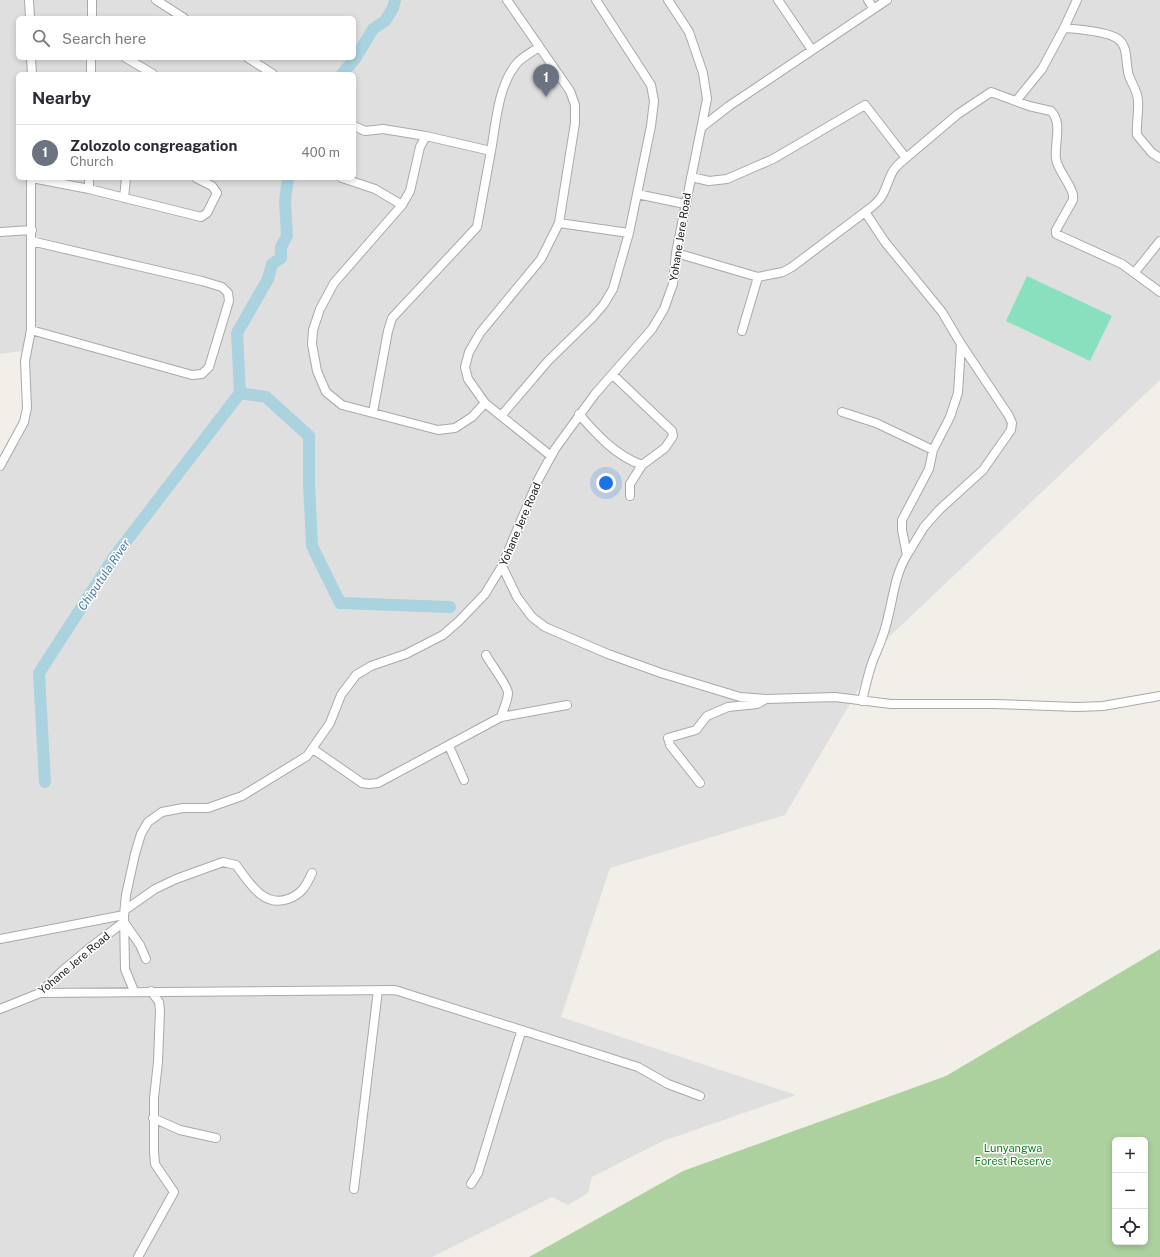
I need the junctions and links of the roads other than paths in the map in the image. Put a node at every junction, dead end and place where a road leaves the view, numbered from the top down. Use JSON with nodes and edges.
{"nodes":[{"id":1,"x":29,"y":0,"type":"edge"},
{"id":2,"x":92,"y":0,"type":"edge"},
{"id":3,"x":156,"y":0,"type":"edge"},
{"id":4,"x":507,"y":0,"type":"edge"},
{"id":5,"x":596,"y":0,"type":"edge"},
{"id":6,"x":668,"y":0,"type":"edge"},
{"id":7,"x":778,"y":0,"type":"edge"},
{"id":8,"x":868,"y":0,"type":"edge"},
{"id":9,"x":887,"y":0,"type":"edge"},
{"id":10,"x":1077,"y":0,"type":"edge"},
{"id":11,"x":873,"y":8,"type":"junction"},
{"id":12,"x":30,"y":16,"type":"edge"},
{"id":13,"x":92,"y":16,"type":"edge"},
{"id":14,"x":181,"y":16,"type":"edge"},
{"id":15,"x":1064,"y":28,"type":"junction"},
{"id":16,"x":538,"y":47,"type":"junction"},
{"id":17,"x":812,"y":50,"type":"junction"},
{"id":18,"x":31,"y":60,"type":"edge"},
{"id":19,"x":91,"y":60,"type":"edge"},
{"id":20,"x":129,"y":60,"type":"edge"},
{"id":21,"x":251,"y":60,"type":"edge"},
{"id":22,"x":32,"y":72,"type":"edge"},
{"id":23,"x":91,"y":72,"type":"edge"},
{"id":24,"x":149,"y":72,"type":"edge"},
{"id":25,"x":270,"y":72,"type":"edge"},
{"id":26,"x":1016,"y":101,"type":"junction"},
{"id":27,"x":356,"y":127,"type":"edge"},
{"id":28,"x":702,"y":127,"type":"junction"},
{"id":29,"x":426,"y":136,"type":"junction"},
{"id":30,"x":491,"y":151,"type":"junction"},
{"id":31,"x":906,"y":158,"type":"junction"},
{"id":32,"x":1160,"y":158,"type":"edge"},
{"id":33,"x":691,"y":177,"type":"junction"},
{"id":34,"x":31,"y":180,"type":"edge"},
{"id":35,"x":42,"y":180,"type":"edge"},
{"id":36,"x":89,"y":180,"type":"edge"},
{"id":37,"x":126,"y":180,"type":"edge"},
{"id":38,"x":200,"y":180,"type":"edge"},
{"id":39,"x":348,"y":180,"type":"edge"},
{"id":40,"x":89,"y":189,"type":"junction"},
{"id":41,"x":637,"y":194,"type":"junction"},
{"id":42,"x":124,"y":198,"type":"junction"},
{"id":43,"x":685,"y":204,"type":"junction"},
{"id":44,"x":402,"y":205,"type":"junction"},
{"id":45,"x":866,"y":212,"type":"junction"},
{"id":46,"x":559,"y":223,"type":"junction"},
{"id":47,"x":32,"y":230,"type":"junction"},
{"id":48,"x":0,"y":232,"type":"edge"},
{"id":49,"x":629,"y":233,"type":"junction"},
{"id":50,"x":31,"y":241,"type":"junction"},
{"id":51,"x":1160,"y":241,"type":"edge"},
{"id":52,"x":676,"y":253,"type":"junction"},
{"id":53,"x":1135,"y":272,"type":"junction"},
{"id":54,"x":758,"y":277,"type":"junction"},
{"id":55,"x":1160,"y":292,"type":"edge"},
{"id":56,"x":31,"y":330,"type":"junction"},
{"id":57,"x":742,"y":331,"type":"dead end"},
{"id":58,"x":961,"y":344,"type":"junction"},
{"id":59,"x":613,"y":375,"type":"junction"},
{"id":60,"x":486,"y":403,"type":"junction"},
{"id":61,"x":373,"y":412,"type":"junction"},
{"id":62,"x":842,"y":412,"type":"dead end"},
{"id":63,"x":579,"y":414,"type":"junction"},
{"id":64,"x":501,"y":416,"type":"junction"},
{"id":65,"x":933,"y":450,"type":"junction"},
{"id":66,"x":551,"y":456,"type":"junction"},
{"id":67,"x":642,"y":465,"type":"junction"},
{"id":68,"x":0,"y":466,"type":"edge"},
{"id":69,"x":630,"y":496,"type":"dead end"},
{"id":70,"x":907,"y":555,"type":"junction"},
{"id":71,"x":502,"y":566,"type":"junction"},
{"id":72,"x":486,"y":655,"type":"dead end"},
{"id":73,"x":1160,"y":696,"type":"edge"},
{"id":74,"x":766,"y":699,"type":"junction"},
{"id":75,"x":862,"y":701,"type":"junction"},
{"id":76,"x":567,"y":705,"type":"dead end"},
{"id":77,"x":501,"y":717,"type":"junction"},
{"id":78,"x":449,"y":746,"type":"junction"},
{"id":79,"x":313,"y":749,"type":"junction"},
{"id":80,"x":464,"y":780,"type":"dead end"},
{"id":81,"x":700,"y":783,"type":"dead end"},
{"id":82,"x":312,"y":873,"type":"dead end"},
{"id":83,"x":125,"y":916,"type":"junction"},
{"id":84,"x":0,"y":939,"type":"edge"},
{"id":85,"x":146,"y":959,"type":"dead end"},
{"id":86,"x":378,"y":990,"type":"junction"},
{"id":87,"x":134,"y":991,"type":"junction"},
{"id":88,"x":151,"y":991,"type":"junction"},
{"id":89,"x":40,"y":993,"type":"junction"},
{"id":90,"x":0,"y":1009,"type":"edge"},
{"id":91,"x":521,"y":1032,"type":"junction"},
{"id":92,"x":700,"y":1096,"type":"dead end"},
{"id":93,"x":153,"y":1118,"type":"junction"},
{"id":94,"x":216,"y":1138,"type":"dead end"},
{"id":95,"x":471,"y":1184,"type":"dead end"},
{"id":96,"x":354,"y":1188,"type":"dead end"},
{"id":97,"x":138,"y":1257,"type":"edge"}],
"edges":[{"from":1,"to":12,"type":"street"},
{"from":2,"to":13,"type":"street"},
{"from":3,"to":14,"type":"street"},
{"from":4,"to":16,"type":"street"},
{"from":5,"to":41,"type":"street"},
{"from":6,"to":28,"type":"street","name":"Yohane Jere Road"},
{"from":7,"to":17,"type":"street"},
{"from":8,"to":11,"type":"street"},
{"from":9,"to":11,"type":"street"},
{"from":10,"to":15,"type":"street"},
{"from":11,"to":17,"type":"street"},
{"from":15,"to":26,"type":"street"},
{"from":15,"to":32,"type":"street"},
{"from":16,"to":30,"type":"street"},
{"from":16,"to":46,"type":"street"},
{"from":17,"to":28,"type":"street"},
{"from":18,"to":22,"type":"street"},
{"from":19,"to":23,"type":"street"},
{"from":20,"to":24,"type":"street"},
{"from":21,"to":25,"type":"street"},
{"from":26,"to":31,"type":"street"},
{"from":26,"to":53,"type":"street"},
{"from":27,"to":29,"type":"street"},
{"from":28,"to":33,"type":"street","name":"Yohane Jere Road"},
{"from":29,"to":30,"type":"street"},
{"from":29,"to":44,"type":"street"},
{"from":30,"to":61,"type":"street"},
{"from":31,"to":33,"type":"street"},
{"from":31,"to":45,"type":"street"},
{"from":33,"to":43,"type":"street","name":"Yohane Jere Road"},
{"from":34,"to":47,"type":"street"},
{"from":35,"to":40,"type":"street"},
{"from":36,"to":40,"type":"street"},
{"from":37,"to":42,"type":"street"},
{"from":38,"to":42,"type":"street"},
{"from":39,"to":44,"type":"street"},
{"from":40,"to":42,"type":"street"},
{"from":41,"to":43,"type":"street"},
{"from":41,"to":49,"type":"street"},
{"from":43,"to":52,"type":"street","name":"Yohane Jere Road"},
{"from":44,"to":61,"type":"street"},
{"from":45,"to":54,"type":"street"},
{"from":45,"to":58,"type":"street"},
{"from":46,"to":49,"type":"street"},
{"from":46,"to":60,"type":"street"},
{"from":47,"to":48,"type":"street"},
{"from":47,"to":50,"type":"street"},
{"from":49,"to":64,"type":"street"},
{"from":50,"to":56,"type":"street"},
{"from":50,"to":56,"type":"street"},
{"from":51,"to":53,"type":"street"},
{"from":52,"to":54,"type":"street"},
{"from":52,"to":59,"type":"street","name":"Yohane Jere Road"},
{"from":53,"to":55,"type":"street"},
{"from":54,"to":57,"type":"street"},
{"from":56,"to":68,"type":"street"},
{"from":58,"to":65,"type":"street"},
{"from":58,"to":70,"type":"street"},
{"from":59,"to":63,"type":"street","name":"Yohane Jere Road"},
{"from":59,"to":67,"type":"street"},
{"from":60,"to":61,"type":"street"},
{"from":60,"to":64,"type":"street"},
{"from":62,"to":65,"type":"street"},
{"from":63,"to":66,"type":"street","name":"Yohane Jere Road"},
{"from":63,"to":67,"type":"street"},
{"from":64,"to":66,"type":"street"},
{"from":65,"to":70,"type":"street"},
{"from":66,"to":71,"type":"street","name":"Yohane Jere Road"},
{"from":67,"to":69,"type":"street"},
{"from":70,"to":75,"type":"street"},
{"from":71,"to":74,"type":"street"},
{"from":71,"to":79,"type":"street","name":"Yohane Jere Road"},
{"from":72,"to":77,"type":"street"},
{"from":73,"to":75,"type":"street"},
{"from":74,"to":75,"type":"street"},
{"from":74,"to":81,"type":"street"},
{"from":76,"to":77,"type":"street"},
{"from":77,"to":78,"type":"street"},
{"from":78,"to":79,"type":"street"},
{"from":78,"to":80,"type":"street"},
{"from":79,"to":83,"type":"street","name":"Yohane Jere Road"},
{"from":82,"to":83,"type":"street"},
{"from":83,"to":84,"type":"street"},
{"from":83,"to":85,"type":"street"},
{"from":83,"to":87,"type":"street","name":"Yohane Jere Road"},
{"from":83,"to":89,"type":"street","name":"Yohane Jere Road"},
{"from":86,"to":88,"type":"street"},
{"from":86,"to":91,"type":"street"},
{"from":86,"to":96,"type":"street"},
{"from":87,"to":88,"type":"street"},
{"from":87,"to":89,"type":"street"},
{"from":88,"to":93,"type":"street"},
{"from":89,"to":90,"type":"street","name":"Yohane Jere Road"},
{"from":91,"to":92,"type":"street"},
{"from":91,"to":95,"type":"street"},
{"from":93,"to":94,"type":"street"},
{"from":93,"to":97,"type":"street"}]}
